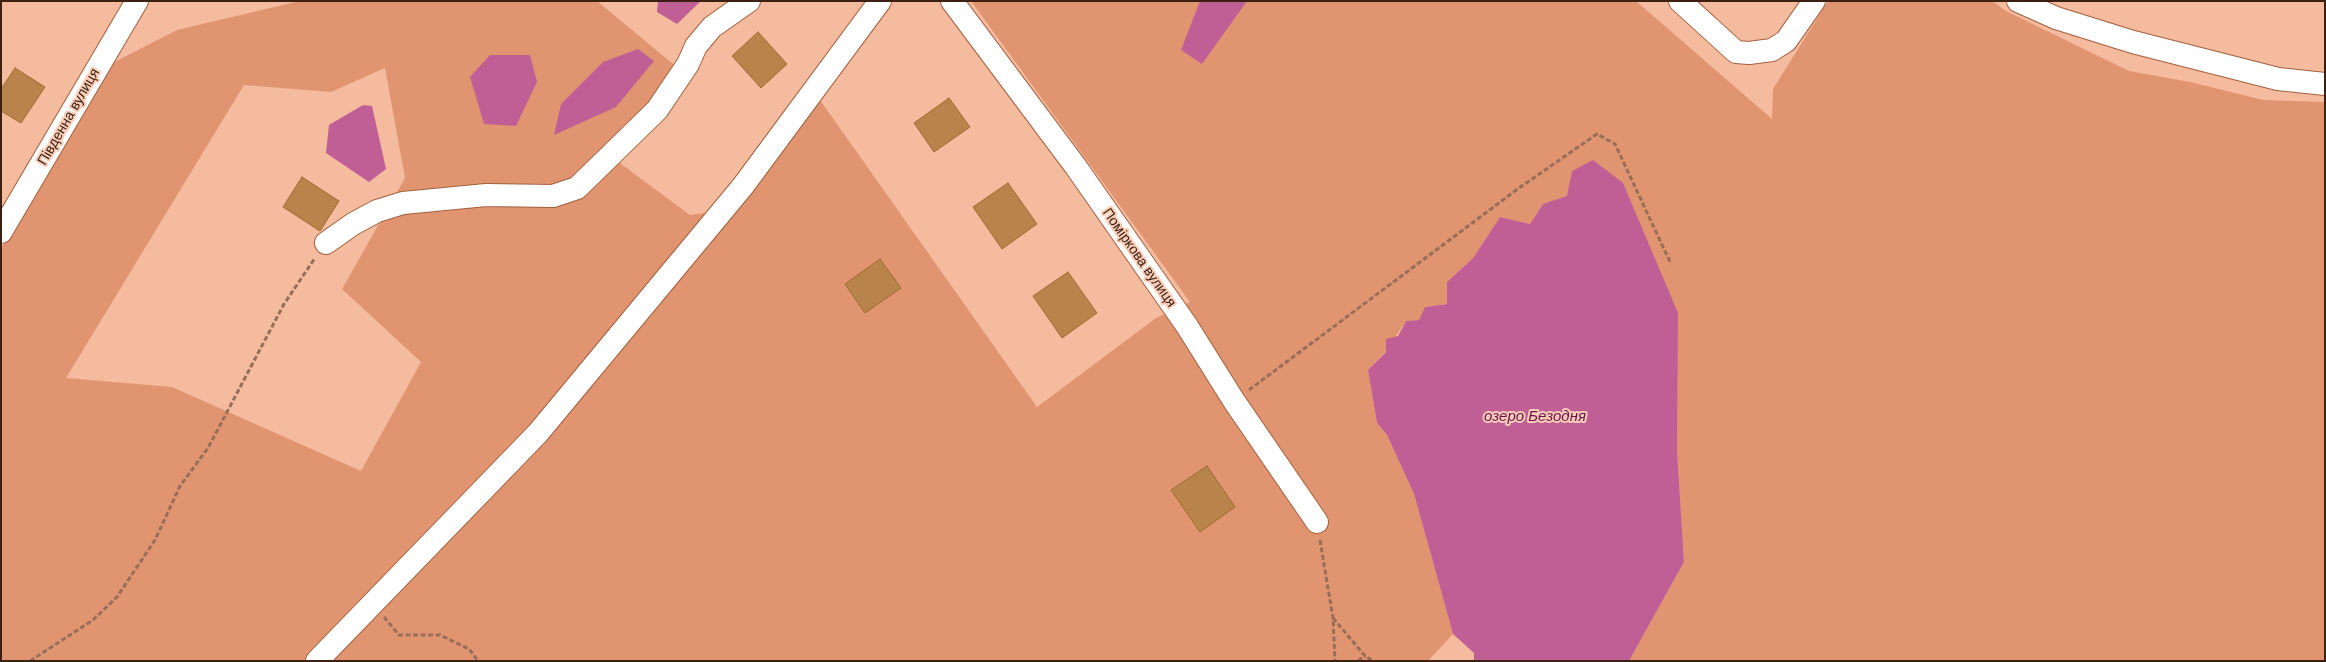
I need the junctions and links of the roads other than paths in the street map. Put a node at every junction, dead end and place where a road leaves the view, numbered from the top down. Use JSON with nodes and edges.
{"nodes":[{"id":1,"x":136,"y":1,"type":"edge"},
{"id":2,"x":749,"y":1,"type":"edge"},
{"id":3,"x":952,"y":1,"type":"edge"},
{"id":4,"x":1814,"y":1,"type":"edge"},
{"id":5,"x":2018,"y":1,"type":"edge"},
{"id":6,"x":879,"y":2,"type":"edge"},
{"id":7,"x":1682,"y":3,"type":"edge"},
{"id":8,"x":2325,"y":84,"type":"edge"},
{"id":9,"x":1,"y":232,"type":"edge"},
{"id":10,"x":326,"y":244,"type":"road end"},
{"id":11,"x":1317,"y":522,"type":"road end"},
{"id":12,"x":317,"y":661,"type":"edge"}],
"edges":[{"from":1,"to":9,"type":"street","name":"Південна вулиця"},
{"from":2,"to":10,"type":"street"},
{"from":3,"to":11,"type":"street","name":"Поміркова вулиця"},
{"from":4,"to":7,"type":"street"},
{"from":5,"to":8,"type":"street"},
{"from":6,"to":12,"type":"street"}]}
